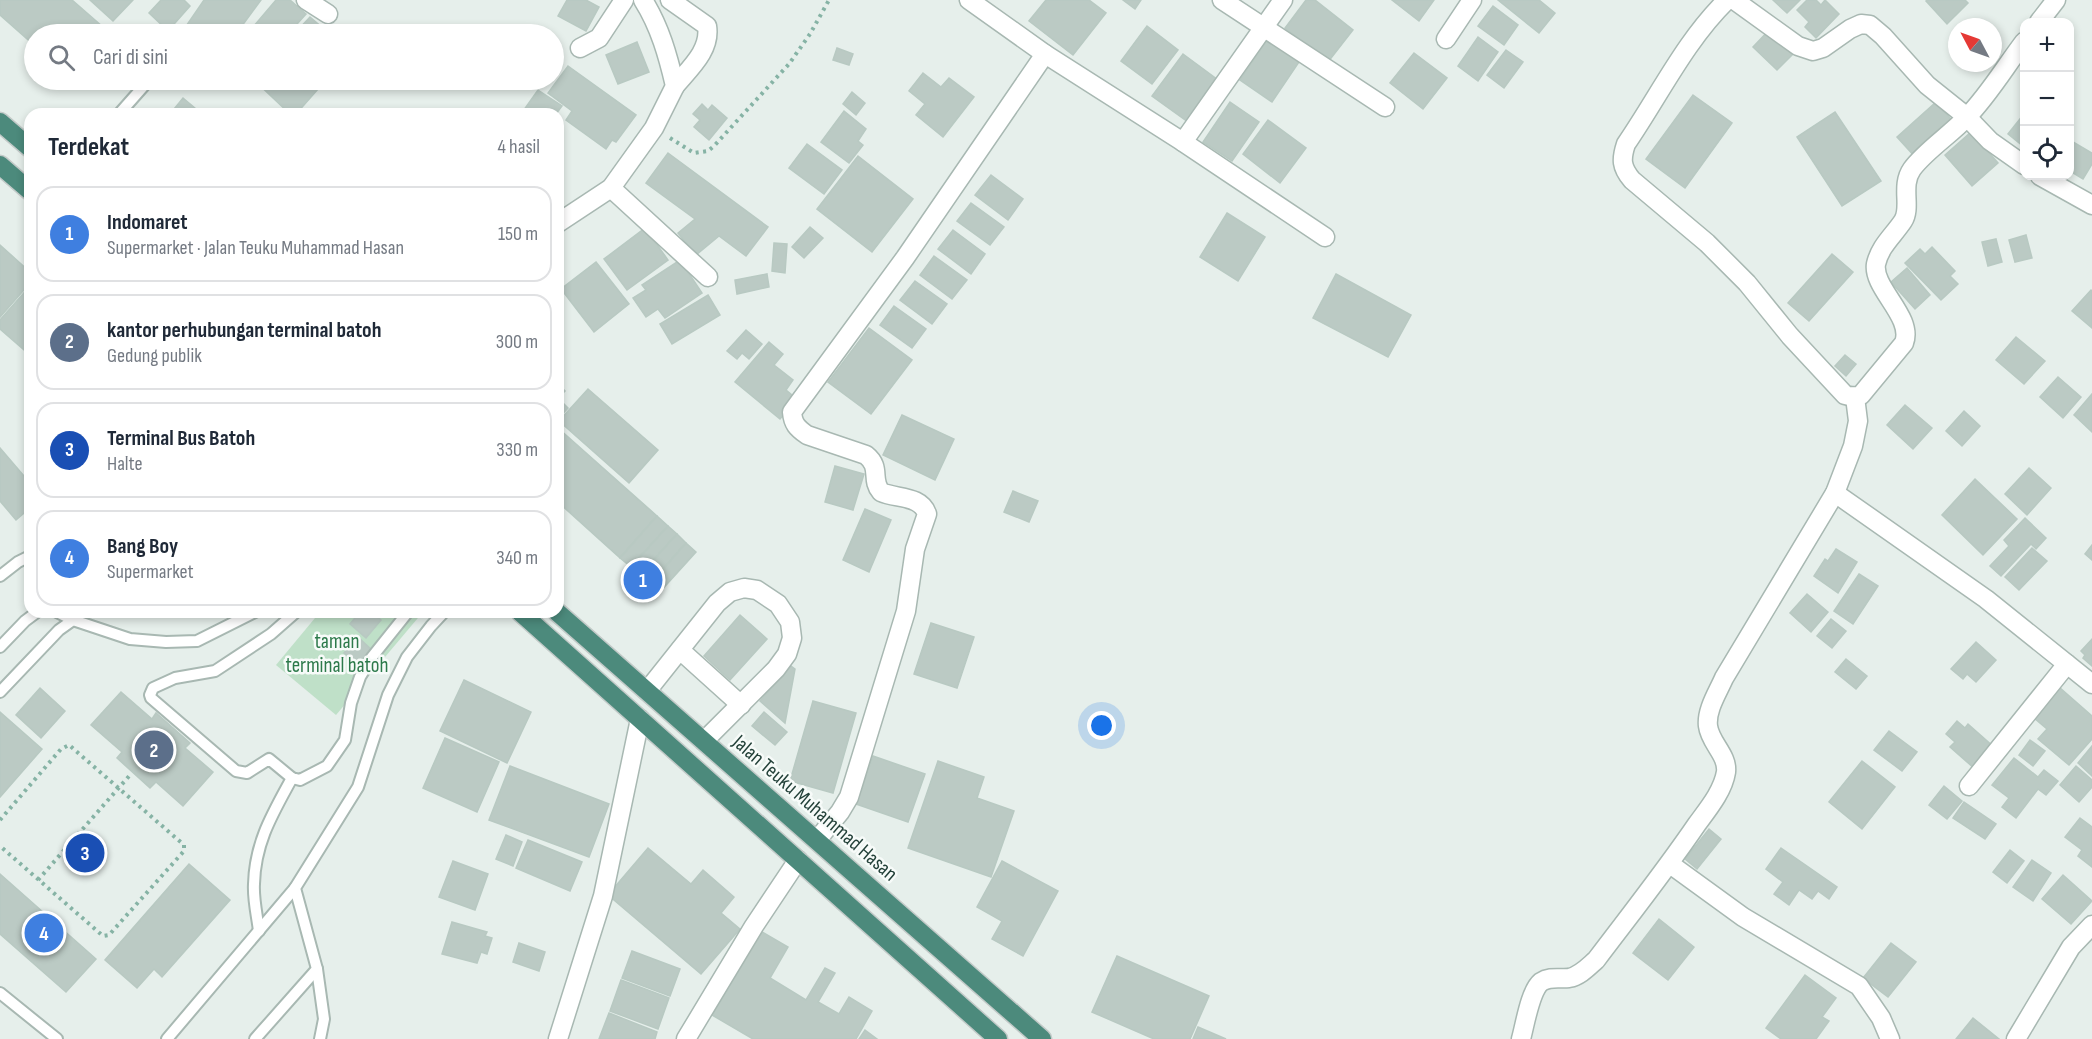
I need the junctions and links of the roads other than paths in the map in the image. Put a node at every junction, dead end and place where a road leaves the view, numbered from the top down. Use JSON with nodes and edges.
{"nodes":[{"id":1,"x":306,"y":0,"type":"edge"},
{"id":2,"x":624,"y":0,"type":"edge"},
{"id":3,"x":643,"y":0,"type":"edge"},
{"id":4,"x":670,"y":0,"type":"edge"},
{"id":5,"x":969,"y":0,"type":"edge"},
{"id":6,"x":1222,"y":0,"type":"edge"},
{"id":7,"x":1282,"y":0,"type":"edge"},
{"id":8,"x":1472,"y":0,"type":"edge"},
{"id":9,"x":1727,"y":0,"type":"edge"},
{"id":10,"x":1734,"y":0,"type":"edge"},
{"id":11,"x":2056,"y":0,"type":"edge"},
{"id":12,"x":328,"y":14,"type":"dead end"},
{"id":13,"x":2042,"y":18,"type":"edge"},
{"id":14,"x":1263,"y":26,"type":"junction"},
{"id":15,"x":1446,"y":39,"type":"dead end"},
{"id":16,"x":580,"y":48,"type":"dead end"},
{"id":17,"x":2020,"y":48,"type":"edge"},
{"id":18,"x":1045,"y":54,"type":"junction"},
{"id":19,"x":675,"y":86,"type":"junction"},
{"id":20,"x":140,"y":90,"type":"edge"},
{"id":21,"x":1385,"y":107,"type":"dead end"},
{"id":22,"x":125,"y":108,"type":"edge"},
{"id":23,"x":1967,"y":117,"type":"junction"},
{"id":24,"x":0,"y":122,"type":"edge"},
{"id":25,"x":1184,"y":142,"type":"junction"},
{"id":26,"x":24,"y":143,"type":"edge"},
{"id":27,"x":2020,"y":162,"type":"edge"},
{"id":28,"x":0,"y":165,"type":"edge"},
{"id":29,"x":2047,"y":180,"type":"edge"},
{"id":30,"x":24,"y":186,"type":"edge"},
{"id":31,"x":611,"y":188,"type":"junction"},
{"id":32,"x":2092,"y":205,"type":"edge"},
{"id":33,"x":564,"y":220,"type":"edge"},
{"id":34,"x":1325,"y":237,"type":"dead end"},
{"id":35,"x":708,"y":277,"type":"dead end"},
{"id":36,"x":1855,"y":397,"type":"junction"},
{"id":37,"x":1835,"y":493,"type":"junction"},
{"id":38,"x":24,"y":559,"type":"edge"},
{"id":39,"x":0,"y":576,"type":"edge"},
{"id":40,"x":29,"y":618,"type":"edge"},
{"id":41,"x":69,"y":618,"type":"edge"},
{"id":42,"x":244,"y":618,"type":"edge"},
{"id":43,"x":289,"y":618,"type":"edge"},
{"id":44,"x":403,"y":618,"type":"edge"},
{"id":45,"x":438,"y":618,"type":"edge"},
{"id":46,"x":527,"y":618,"type":"edge"},
{"id":47,"x":564,"y":618,"type":"edge"},
{"id":48,"x":73,"y":620,"type":"junction"},
{"id":49,"x":0,"y":646,"type":"edge"},
{"id":50,"x":680,"y":650,"type":"junction"},
{"id":51,"x":2067,"y":664,"type":"junction"},
{"id":52,"x":2092,"y":684,"type":"edge"},
{"id":53,"x":647,"y":691,"type":"junction"},
{"id":54,"x":0,"y":692,"type":"edge"},
{"id":55,"x":741,"y":705,"type":"junction"},
{"id":56,"x":640,"y":720,"type":"junction"},
{"id":57,"x":704,"y":741,"type":"junction"},
{"id":58,"x":292,"y":778,"type":"junction"},
{"id":59,"x":1969,"y":786,"type":"dead end"},
{"id":60,"x":818,"y":840,"type":"junction"},
{"id":61,"x":798,"y":860,"type":"junction"},
{"id":62,"x":1670,"y":864,"type":"junction"},
{"id":63,"x":295,"y":888,"type":"junction"},
{"id":64,"x":2092,"y":924,"type":"edge"},
{"id":65,"x":259,"y":931,"type":"junction"},
{"id":66,"x":317,"y":969,"type":"junction"},
{"id":67,"x":0,"y":993,"type":"edge"},
{"id":68,"x":57,"y":1039,"type":"edge"},
{"id":69,"x":167,"y":1039,"type":"edge"},
{"id":70,"x":255,"y":1039,"type":"edge"},
{"id":71,"x":320,"y":1039,"type":"edge"},
{"id":72,"x":558,"y":1039,"type":"edge"},
{"id":73,"x":686,"y":1039,"type":"edge"},
{"id":74,"x":998,"y":1039,"type":"edge"},
{"id":75,"x":1042,"y":1039,"type":"edge"},
{"id":76,"x":1521,"y":1039,"type":"edge"},
{"id":77,"x":1890,"y":1039,"type":"edge"},
{"id":78,"x":2016,"y":1039,"type":"edge"}],
"edges":[{"from":1,"to":12,"type":"street"},
{"from":2,"to":16,"type":"street"},
{"from":3,"to":19,"type":"street"},
{"from":4,"to":19,"type":"street"},
{"from":5,"to":18,"type":"street"},
{"from":6,"to":14,"type":"street"},
{"from":7,"to":14,"type":"street"},
{"from":8,"to":15,"type":"street"},
{"from":9,"to":36,"type":"street"},
{"from":10,"to":23,"type":"street"},
{"from":11,"to":13,"type":"street"},
{"from":14,"to":21,"type":"street"},
{"from":14,"to":25,"type":"street"},
{"from":17,"to":23,"type":"street"},
{"from":18,"to":25,"type":"street"},
{"from":18,"to":60,"type":"street"},
{"from":19,"to":31,"type":"street"},
{"from":20,"to":22,"type":"lane"},
{"from":23,"to":27,"type":"street"},
{"from":23,"to":36,"type":"street"},
{"from":24,"to":26,"type":"highway"},
{"from":25,"to":34,"type":"street"},
{"from":28,"to":30,"type":"highway"},
{"from":29,"to":32,"type":"street"},
{"from":31,"to":33,"type":"street"},
{"from":31,"to":35,"type":"street"},
{"from":36,"to":37,"type":"street"},
{"from":37,"to":51,"type":"street"},
{"from":37,"to":62,"type":"street"},
{"from":38,"to":39,"type":"lane"},
{"from":40,"to":49,"type":"lane"},
{"from":41,"to":48,"type":"lane"},
{"from":42,"to":48,"type":"lane"},
{"from":43,"to":58,"type":"lane"},
{"from":44,"to":58,"type":"lane"},
{"from":45,"to":63,"type":"lane"},
{"from":46,"to":56,"type":"highway"},
{"from":47,"to":53,"type":"highway","name":"Jalan Teuku Muhammad Hasan"},
{"from":48,"to":54,"type":"lane"},
{"from":50,"to":53,"type":"street"},
{"from":50,"to":55,"type":"street"},
{"from":50,"to":55,"type":"street"},
{"from":51,"to":52,"type":"street"},
{"from":51,"to":59,"type":"street"},
{"from":53,"to":57,"type":"highway","name":"Jalan Teuku Muhammad Hasan"},
{"from":55,"to":57,"type":"street"},
{"from":56,"to":61,"type":"highway"},
{"from":56,"to":72,"type":"street"},
{"from":57,"to":60,"type":"highway","name":"Jalan Teuku Muhammad Hasan"},
{"from":58,"to":65,"type":"lane"},
{"from":60,"to":75,"type":"highway","name":"Jalan Teuku Muhammad Hasan"},
{"from":61,"to":73,"type":"street"},
{"from":61,"to":74,"type":"highway"},
{"from":62,"to":76,"type":"street"},
{"from":62,"to":77,"type":"street"},
{"from":63,"to":65,"type":"lane"},
{"from":63,"to":66,"type":"lane"},
{"from":64,"to":78,"type":"street"},
{"from":65,"to":69,"type":"lane"},
{"from":66,"to":70,"type":"lane"},
{"from":66,"to":71,"type":"lane"},
{"from":67,"to":68,"type":"lane"}]}
